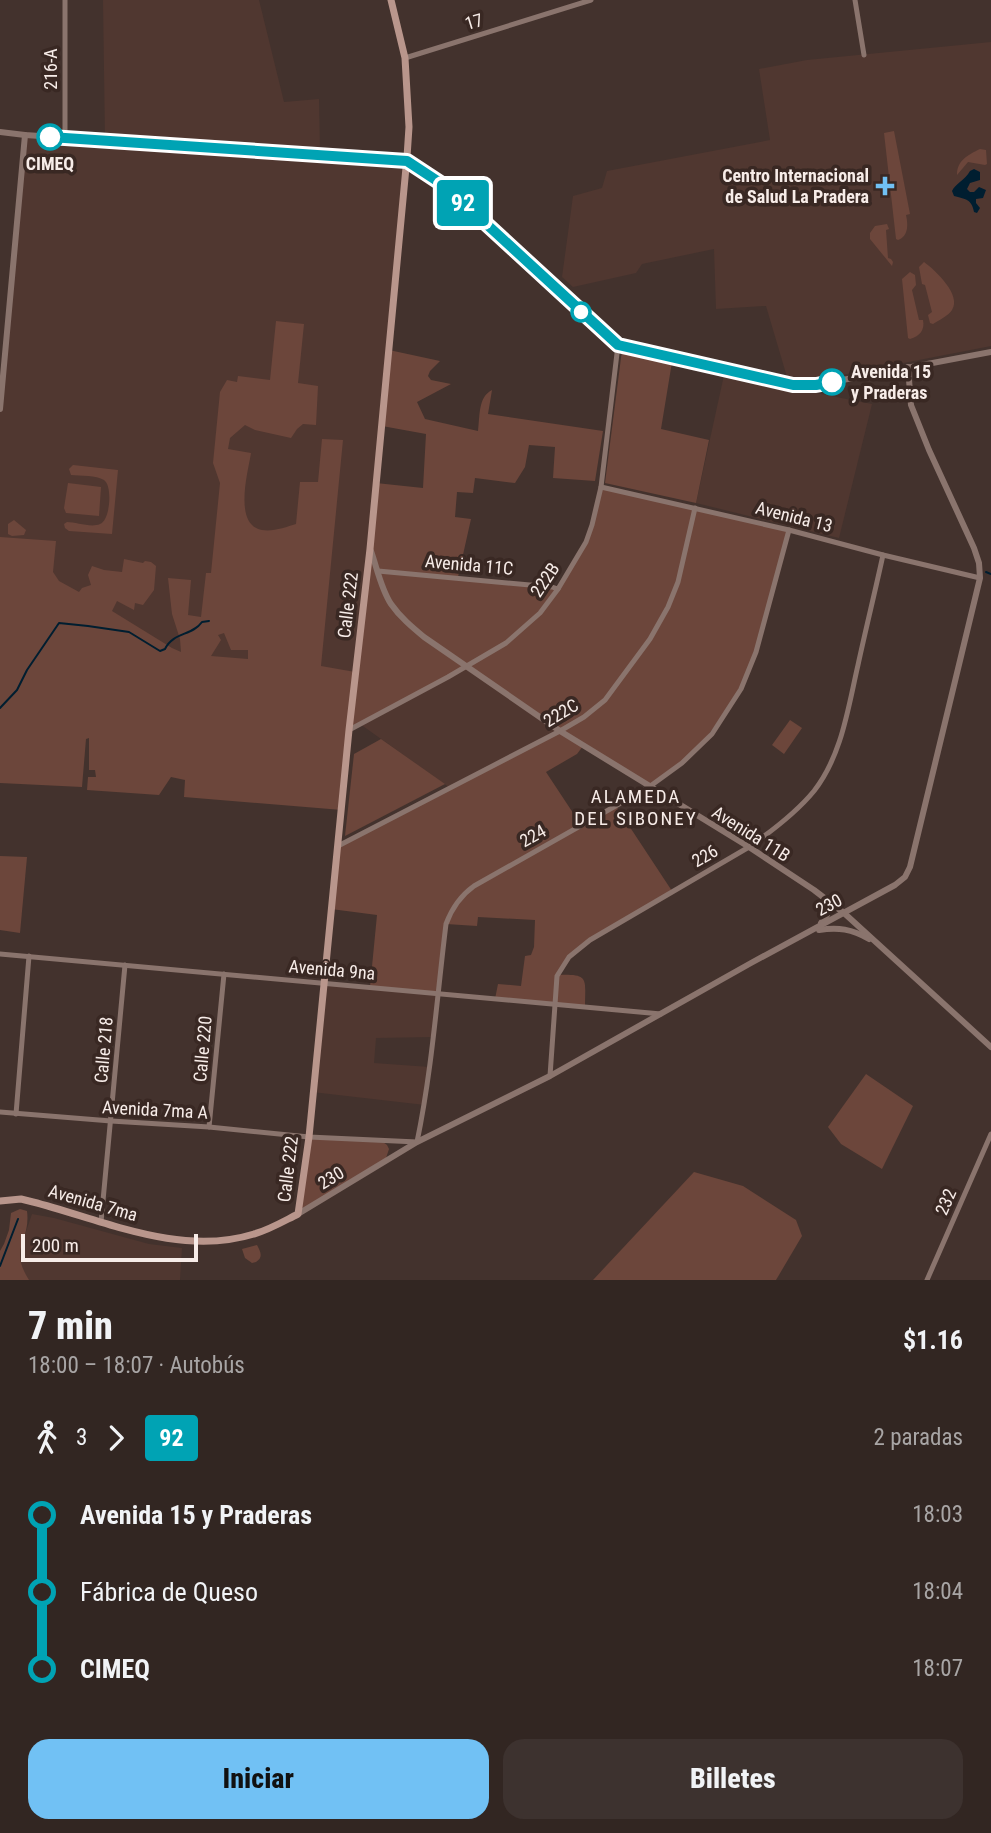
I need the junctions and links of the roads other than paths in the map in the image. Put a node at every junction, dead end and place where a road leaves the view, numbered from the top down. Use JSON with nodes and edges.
{"nodes":[{"id":1,"x":65,"y":0,"type":"edge"},
{"id":2,"x":391,"y":0,"type":"edge"},
{"id":3,"x":591,"y":0,"type":"edge"},
{"id":4,"x":855,"y":0,"type":"edge"},
{"id":5,"x":864,"y":55,"type":"dead end"},
{"id":6,"x":405,"y":58,"type":"junction"},
{"id":7,"x":0,"y":132,"type":"edge"},
{"id":8,"x":25,"y":135,"type":"junction"},
{"id":9,"x":65,"y":138,"type":"junction"},
{"id":10,"x":407,"y":161,"type":"junction"},
{"id":11,"x":618,"y":345,"type":"junction"},
{"id":12,"x":991,"y":352,"type":"edge"},
{"id":13,"x":908,"y":368,"type":"junction"},
{"id":14,"x":1,"y":387,"type":"edge"},
{"id":15,"x":0,"y":409,"type":"edge"},
{"id":16,"x":601,"y":487,"type":"junction"},
{"id":17,"x":695,"y":508,"type":"junction"},
{"id":18,"x":789,"y":530,"type":"junction"},
{"id":19,"x":370,"y":549,"type":"junction"},
{"id":20,"x":883,"y":555,"type":"junction"},
{"id":21,"x":377,"y":571,"type":"junction"},
{"id":22,"x":980,"y":578,"type":"junction"},
{"id":23,"x":558,"y":589,"type":"junction"},
{"id":24,"x":465,"y":667,"type":"junction"},
{"id":25,"x":349,"y":730,"type":"junction"},
{"id":26,"x":560,"y":731,"type":"junction"},
{"id":27,"x":649,"y":787,"type":"junction"},
{"id":28,"x":338,"y":846,"type":"junction"},
{"id":29,"x":749,"y":847,"type":"junction"},
{"id":30,"x":827,"y":899,"type":"junction"},
{"id":31,"x":844,"y":913,"type":"junction"},
{"id":32,"x":814,"y":929,"type":"junction"},
{"id":33,"x":801,"y":937,"type":"junction"},
{"id":34,"x":878,"y":944,"type":"junction"},
{"id":35,"x":0,"y":954,"type":"edge"},
{"id":36,"x":29,"y":956,"type":"junction"},
{"id":37,"x":125,"y":965,"type":"junction"},
{"id":38,"x":224,"y":974,"type":"junction"},
{"id":39,"x":323,"y":983,"type":"junction"},
{"id":40,"x":439,"y":994,"type":"junction"},
{"id":41,"x":554,"y":1004,"type":"junction"},
{"id":42,"x":661,"y":1014,"type":"junction"},
{"id":43,"x":991,"y":1047,"type":"edge"},
{"id":44,"x":550,"y":1076,"type":"junction"},
{"id":45,"x":0,"y":1112,"type":"edge"},
{"id":46,"x":16,"y":1114,"type":"junction"},
{"id":47,"x":111,"y":1121,"type":"junction"},
{"id":48,"x":209,"y":1127,"type":"junction"},
{"id":49,"x":991,"y":1134,"type":"edge"},
{"id":50,"x":309,"y":1137,"type":"junction"},
{"id":51,"x":417,"y":1142,"type":"junction"},
{"id":52,"x":0,"y":1201,"type":"edge"},
{"id":53,"x":298,"y":1214,"type":"junction"},
{"id":54,"x":102,"y":1222,"type":"junction"},
{"id":55,"x":927,"y":1280,"type":"edge"}],
"edges":[{"from":1,"to":9,"type":"street","name":"216-A"},
{"from":2,"to":6,"type":"main road","name":"Calle 222"},
{"from":3,"to":6,"type":"street","name":"17"},
{"from":4,"to":5,"type":"street"},
{"from":6,"to":10,"type":"main road","name":"Calle 222"},
{"from":7,"to":8,"type":"street"},
{"from":8,"to":9,"type":"street"},
{"from":8,"to":14,"type":"street"},
{"from":9,"to":10,"type":"street"},
{"from":10,"to":11,"type":"street"},
{"from":10,"to":19,"type":"main road","name":"Calle 222"},
{"from":11,"to":13,"type":"street"},
{"from":11,"to":16,"type":"street","name":"222B"},
{"from":12,"to":13,"type":"street"},
{"from":13,"to":22,"type":"street","name":"230"},
{"from":14,"to":15,"type":"street"},
{"from":16,"to":17,"type":"street","name":"Avenida 13"},
{"from":16,"to":23,"type":"street","name":"222B"},
{"from":17,"to":18,"type":"street","name":"Avenida 13"},
{"from":17,"to":26,"type":"street","name":"222C"},
{"from":18,"to":20,"type":"street","name":"Avenida 13"},
{"from":18,"to":27,"type":"street","name":"224"},
{"from":19,"to":21,"type":"street","name":"Avenida 11B"},
{"from":19,"to":25,"type":"main road","name":"Calle 222"},
{"from":20,"to":22,"type":"street","name":"Avenida 13"},
{"from":20,"to":29,"type":"street","name":"226"},
{"from":21,"to":23,"type":"street","name":"Avenida 11C"},
{"from":21,"to":24,"type":"street","name":"Avenida 11B"},
{"from":22,"to":31,"type":"street","name":"230"},
{"from":23,"to":24,"type":"street","name":"222B"},
{"from":24,"to":25,"type":"street","name":"222B"},
{"from":24,"to":26,"type":"street","name":"Avenida 11B"},
{"from":25,"to":28,"type":"main road","name":"Calle 222"},
{"from":26,"to":27,"type":"street","name":"Avenida 11B"},
{"from":26,"to":28,"type":"street","name":"222C"},
{"from":27,"to":29,"type":"street","name":"Avenida 11B"},
{"from":27,"to":40,"type":"street","name":"224"},
{"from":28,"to":39,"type":"main road","name":"Calle 222"},
{"from":29,"to":30,"type":"street","name":"Avenida 11B"},
{"from":29,"to":41,"type":"street","name":"226"},
{"from":30,"to":31,"type":"street","name":"Avenida 11B"},
{"from":30,"to":32,"type":"street"},
{"from":31,"to":32,"type":"street","name":"230"},
{"from":31,"to":34,"type":"street","name":"Avenida 11B"},
{"from":32,"to":33,"type":"street","name":"230"},
{"from":33,"to":34,"type":"street"},
{"from":33,"to":42,"type":"street","name":"230"},
{"from":34,"to":43,"type":"street","name":"Avenida 11B"},
{"from":35,"to":36,"type":"street","name":"Avenida 9na"},
{"from":36,"to":37,"type":"street","name":"Avenida 9na"},
{"from":36,"to":46,"type":"street"},
{"from":37,"to":38,"type":"street","name":"Avenida 9na"},
{"from":37,"to":47,"type":"street","name":"Calle 218"},
{"from":38,"to":39,"type":"street","name":"Avenida 9na"},
{"from":38,"to":48,"type":"street","name":"Calle 220"},
{"from":39,"to":40,"type":"street","name":"Avenida 9na"},
{"from":39,"to":50,"type":"main road","name":"Calle 222"},
{"from":40,"to":41,"type":"street","name":"Avenida 9na"},
{"from":40,"to":51,"type":"street","name":"224"},
{"from":41,"to":42,"type":"street","name":"Avenida 9na"},
{"from":41,"to":44,"type":"street","name":"226"},
{"from":42,"to":44,"type":"street","name":"230"},
{"from":44,"to":51,"type":"street","name":"230"},
{"from":45,"to":46,"type":"street","name":"Avenida 7ma A"},
{"from":46,"to":47,"type":"street","name":"Avenida 7ma A"},
{"from":47,"to":48,"type":"street","name":"Avenida 7ma A"},
{"from":47,"to":54,"type":"street","name":"Calle 218"},
{"from":48,"to":50,"type":"street","name":"Avenida 7ma A"},
{"from":49,"to":55,"type":"street","name":"232"},
{"from":50,"to":51,"type":"street","name":"Avenida 7ma A"},
{"from":50,"to":53,"type":"main road","name":"Calle 222"},
{"from":51,"to":53,"type":"street","name":"230"},
{"from":52,"to":54,"type":"main road","name":"Avenida 7ma"},
{"from":53,"to":54,"type":"main road","name":"Avenida 7ma"}]}
